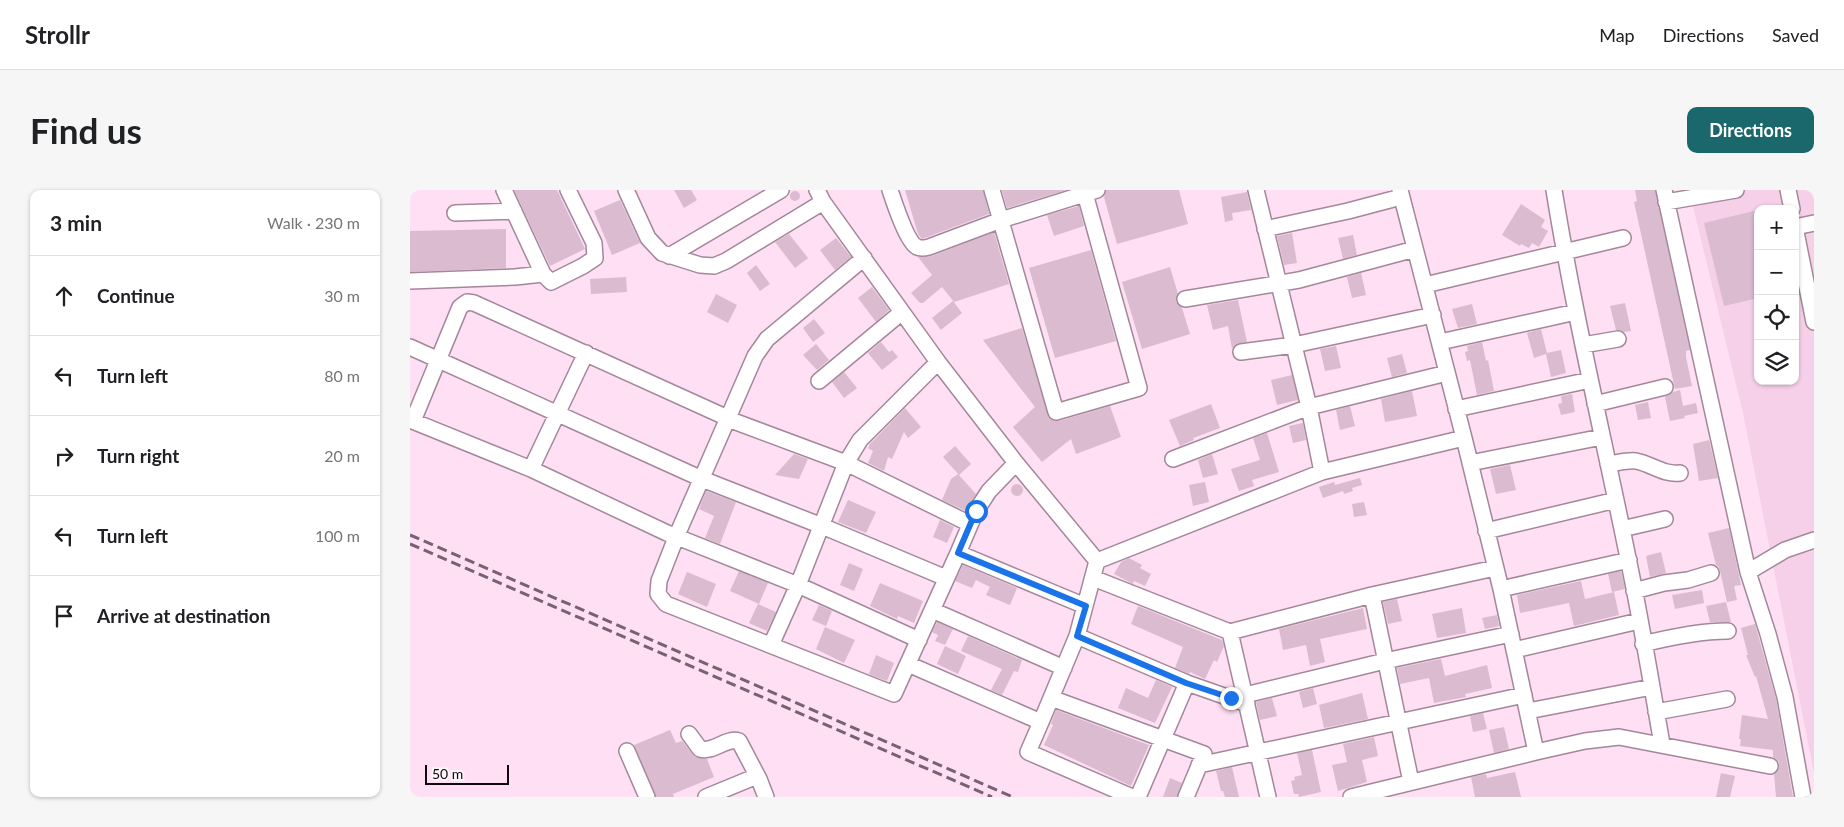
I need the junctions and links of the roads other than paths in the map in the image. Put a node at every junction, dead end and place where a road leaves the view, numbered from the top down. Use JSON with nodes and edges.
{"nodes":[{"id":1,"x":504,"y":190,"type":"edge"},
{"id":2,"x":568,"y":190,"type":"edge"},
{"id":3,"x":781,"y":190,"type":"edge"},
{"id":4,"x":890,"y":190,"type":"edge"},
{"id":5,"x":992,"y":190,"type":"edge"},
{"id":6,"x":1256,"y":190,"type":"edge"},
{"id":7,"x":1554,"y":190,"type":"edge"},
{"id":8,"x":1736,"y":190,"type":"edge"},
{"id":9,"x":1788,"y":190,"type":"edge"},
{"id":10,"x":1089,"y":191,"type":"edge"},
{"id":11,"x":633,"y":193,"type":"edge"},
{"id":12,"x":1401,"y":194,"type":"edge"},
{"id":13,"x":820,"y":196,"type":"edge"},
{"id":14,"x":1665,"y":196,"type":"edge"},
{"id":15,"x":1791,"y":205,"type":"edge"},
{"id":16,"x":514,"y":211,"type":"junction"},
{"id":17,"x":455,"y":213,"type":"dead end"},
{"id":18,"x":1001,"y":220,"type":"junction"},
{"id":19,"x":1814,"y":223,"type":"edge"},
{"id":20,"x":1265,"y":228,"type":"junction"},
{"id":21,"x":1623,"y":238,"type":"dead end"},
{"id":22,"x":1415,"y":249,"type":"junction"},
{"id":23,"x":1564,"y":252,"type":"junction"},
{"id":24,"x":669,"y":256,"type":"junction"},
{"id":25,"x":864,"y":258,"type":"junction"},
{"id":26,"x":543,"y":274,"type":"junction"},
{"id":27,"x":410,"y":281,"type":"edge"},
{"id":28,"x":1279,"y":284,"type":"junction"},
{"id":29,"x":1425,"y":285,"type":"junction"},
{"id":30,"x":1186,"y":299,"type":"dead end"},
{"id":31,"x":902,"y":312,"type":"junction"},
{"id":32,"x":1576,"y":312,"type":"junction"},
{"id":33,"x":1433,"y":316,"type":"junction"},
{"id":34,"x":1814,"y":322,"type":"edge"},
{"id":35,"x":1618,"y":338,"type":"dead end"},
{"id":36,"x":1440,"y":342,"type":"junction"},
{"id":37,"x":1294,"y":344,"type":"junction"},
{"id":38,"x":1583,"y":346,"type":"junction"},
{"id":39,"x":410,"y":347,"type":"edge"},
{"id":40,"x":1242,"y":352,"type":"dead end"},
{"id":41,"x":586,"y":353,"type":"junction"},
{"id":42,"x":438,"y":359,"type":"junction"},
{"id":43,"x":938,"y":362,"type":"junction"},
{"id":44,"x":1447,"y":373,"type":"junction"},
{"id":45,"x":1590,"y":380,"type":"junction"},
{"id":46,"x":819,"y":381,"type":"dead end"},
{"id":47,"x":1665,"y":387,"type":"dead end"},
{"id":48,"x":1595,"y":404,"type":"junction"},
{"id":49,"x":1308,"y":407,"type":"junction"},
{"id":50,"x":1456,"y":409,"type":"junction"},
{"id":51,"x":558,"y":413,"type":"junction"},
{"id":52,"x":728,"y":419,"type":"junction"},
{"id":53,"x":411,"y":421,"type":"edge"},
{"id":54,"x":1602,"y":437,"type":"junction"},
{"id":55,"x":1464,"y":438,"type":"junction"},
{"id":56,"x":1173,"y":459,"type":"dead end"},
{"id":57,"x":846,"y":463,"type":"junction"},
{"id":58,"x":1016,"y":463,"type":"junction"},
{"id":59,"x":1470,"y":463,"type":"junction"},
{"id":60,"x":1608,"y":464,"type":"junction"},
{"id":61,"x":531,"y":469,"type":"junction"},
{"id":62,"x":1322,"y":472,"type":"junction"},
{"id":63,"x":1680,"y":473,"type":"dead end"},
{"id":64,"x":702,"y":479,"type":"junction"},
{"id":65,"x":1616,"y":500,"type":"junction"},
{"id":66,"x":1665,"y":520,"type":"dead end"},
{"id":67,"x":970,"y":524,"type":"junction"},
{"id":68,"x":822,"y":526,"type":"junction"},
{"id":69,"x":1622,"y":529,"type":"junction"},
{"id":70,"x":1486,"y":531,"type":"junction"},
{"id":71,"x":677,"y":535,"type":"junction"},
{"id":72,"x":1814,"y":540,"type":"edge"},
{"id":73,"x":958,"y":553,"type":"junction"},
{"id":74,"x":1629,"y":560,"type":"junction"},
{"id":75,"x":1097,"y":561,"type":"junction"},
{"id":76,"x":1495,"y":568,"type":"junction"},
{"id":77,"x":1748,"y":572,"type":"junction"},
{"id":78,"x":1711,"y":573,"type":"dead end"},
{"id":79,"x":946,"y":578,"type":"junction"},
{"id":80,"x":1093,"y":578,"type":"junction"},
{"id":81,"x":798,"y":585,"type":"junction"},
{"id":82,"x":1501,"y":589,"type":"junction"},
{"id":83,"x":1634,"y":591,"type":"junction"},
{"id":84,"x":1372,"y":595,"type":"junction"},
{"id":85,"x":1086,"y":606,"type":"junction"},
{"id":86,"x":932,"y":610,"type":"junction"},
{"id":87,"x":1639,"y":622,"type":"junction"},
{"id":88,"x":1728,"y":631,"type":"dead end"},
{"id":89,"x":1230,"y":632,"type":"junction"},
{"id":90,"x":1511,"y":634,"type":"junction"},
{"id":91,"x":1077,"y":636,"type":"junction"},
{"id":92,"x":918,"y":640,"type":"junction"},
{"id":93,"x":1643,"y":644,"type":"junction"},
{"id":94,"x":771,"y":645,"type":"junction"},
{"id":95,"x":1514,"y":650,"type":"junction"},
{"id":96,"x":1385,"y":661,"type":"junction"},
{"id":97,"x":908,"y":664,"type":"junction"},
{"id":98,"x":1064,"y":668,"type":"junction"},
{"id":99,"x":1186,"y":683,"type":"junction"},
{"id":100,"x":1652,"y":687,"type":"junction"},
{"id":101,"x":1524,"y":695,"type":"junction"},
{"id":102,"x":1051,"y":698,"type":"junction"},
{"id":103,"x":1726,"y":698,"type":"dead end"},
{"id":104,"x":1246,"y":699,"type":"junction"},
{"id":105,"x":1528,"y":711,"type":"junction"},
{"id":106,"x":1656,"y":712,"type":"junction"},
{"id":107,"x":1041,"y":722,"type":"junction"},
{"id":108,"x":1398,"y":722,"type":"junction"},
{"id":109,"x":689,"y":734,"type":"dead end"},
{"id":110,"x":1163,"y":738,"type":"junction"},
{"id":111,"x":1662,"y":744,"type":"junction"},
{"id":112,"x":627,"y":751,"type":"dead end"},
{"id":113,"x":1536,"y":752,"type":"junction"},
{"id":114,"x":1258,"y":753,"type":"junction"},
{"id":115,"x":1199,"y":765,"type":"junction"},
{"id":116,"x":1770,"y":766,"type":"dead end"},
{"id":117,"x":757,"y":776,"type":"junction"},
{"id":118,"x":1410,"y":782,"type":"junction"},
{"id":119,"x":647,"y":797,"type":"edge"},
{"id":120,"x":706,"y":797,"type":"edge"},
{"id":121,"x":766,"y":797,"type":"edge"},
{"id":122,"x":1132,"y":797,"type":"edge"},
{"id":123,"x":1138,"y":797,"type":"edge"},
{"id":124,"x":1186,"y":797,"type":"edge"},
{"id":125,"x":1268,"y":797,"type":"edge"},
{"id":126,"x":1351,"y":797,"type":"edge"},
{"id":127,"x":1802,"y":797,"type":"edge"}],
"edges":[{"from":1,"to":16,"type":"street"},
{"from":2,"to":26,"type":"street"},
{"from":3,"to":24,"type":"street"},
{"from":4,"to":18,"type":"street"},
{"from":5,"to":18,"type":"street"},
{"from":6,"to":20,"type":"street"},
{"from":7,"to":23,"type":"street"},
{"from":8,"to":14,"type":"street"},
{"from":9,"to":15,"type":"street"},
{"from":10,"to":18,"type":"street"},
{"from":10,"to":18,"type":"street"},
{"from":11,"to":24,"type":"street"},
{"from":12,"to":20,"type":"street"},
{"from":12,"to":22,"type":"street"},
{"from":13,"to":24,"type":"street"},
{"from":13,"to":25,"type":"street"},
{"from":14,"to":77,"type":"street"},
{"from":16,"to":17,"type":"street"},
{"from":16,"to":26,"type":"street"},
{"from":19,"to":34,"type":"street"},
{"from":20,"to":28,"type":"street"},
{"from":21,"to":23,"type":"street"},
{"from":22,"to":28,"type":"street"},
{"from":22,"to":29,"type":"street"},
{"from":23,"to":29,"type":"street"},
{"from":23,"to":32,"type":"street"},
{"from":25,"to":31,"type":"street"},
{"from":25,"to":52,"type":"street"},
{"from":26,"to":27,"type":"street"},
{"from":28,"to":30,"type":"street"},
{"from":28,"to":37,"type":"street"},
{"from":29,"to":33,"type":"street"},
{"from":31,"to":43,"type":"street"},
{"from":31,"to":46,"type":"street"},
{"from":32,"to":36,"type":"street"},
{"from":32,"to":38,"type":"street"},
{"from":33,"to":36,"type":"street"},
{"from":33,"to":37,"type":"street"},
{"from":35,"to":38,"type":"street"},
{"from":36,"to":44,"type":"street"},
{"from":37,"to":40,"type":"street"},
{"from":37,"to":49,"type":"street"},
{"from":38,"to":45,"type":"street"},
{"from":39,"to":42,"type":"street"},
{"from":41,"to":42,"type":"street"},
{"from":41,"to":51,"type":"street"},
{"from":41,"to":52,"type":"street"},
{"from":42,"to":51,"type":"street"},
{"from":42,"to":53,"type":"street"},
{"from":43,"to":57,"type":"street"},
{"from":43,"to":58,"type":"street"},
{"from":44,"to":49,"type":"street"},
{"from":44,"to":50,"type":"street"},
{"from":45,"to":48,"type":"street"},
{"from":45,"to":50,"type":"street"},
{"from":47,"to":48,"type":"street"},
{"from":48,"to":54,"type":"street"},
{"from":49,"to":56,"type":"street"},
{"from":49,"to":62,"type":"street"},
{"from":50,"to":55,"type":"street"},
{"from":51,"to":61,"type":"street"},
{"from":51,"to":64,"type":"street"},
{"from":52,"to":57,"type":"street"},
{"from":52,"to":64,"type":"street"},
{"from":53,"to":61,"type":"street"},
{"from":54,"to":59,"type":"street"},
{"from":54,"to":60,"type":"street"},
{"from":55,"to":59,"type":"street"},
{"from":55,"to":62,"type":"street"},
{"from":57,"to":67,"type":"street"},
{"from":57,"to":68,"type":"street"},
{"from":58,"to":67,"type":"street"},
{"from":58,"to":75,"type":"street"},
{"from":59,"to":70,"type":"street"},
{"from":60,"to":63,"type":"street"},
{"from":60,"to":65,"type":"street"},
{"from":61,"to":71,"type":"street"},
{"from":62,"to":75,"type":"street"},
{"from":64,"to":68,"type":"street"},
{"from":64,"to":71,"type":"street"},
{"from":65,"to":69,"type":"street"},
{"from":65,"to":70,"type":"street"},
{"from":66,"to":69,"type":"street"},
{"from":67,"to":73,"type":"street"},
{"from":68,"to":79,"type":"street"},
{"from":68,"to":81,"type":"street"},
{"from":69,"to":74,"type":"street"},
{"from":70,"to":76,"type":"street"},
{"from":71,"to":81,"type":"street"},
{"from":71,"to":94,"type":"street"},
{"from":72,"to":77,"type":"street"},
{"from":73,"to":79,"type":"street"},
{"from":73,"to":85,"type":"street"},
{"from":74,"to":82,"type":"street"},
{"from":74,"to":83,"type":"street"},
{"from":75,"to":80,"type":"street"},
{"from":76,"to":82,"type":"street"},
{"from":76,"to":84,"type":"street"},
{"from":77,"to":127,"type":"street"},
{"from":78,"to":83,"type":"street"},
{"from":79,"to":86,"type":"street"},
{"from":80,"to":85,"type":"street"},
{"from":80,"to":89,"type":"street"},
{"from":81,"to":92,"type":"street"},
{"from":81,"to":94,"type":"street"},
{"from":82,"to":90,"type":"street"},
{"from":83,"to":87,"type":"street"},
{"from":84,"to":89,"type":"street"},
{"from":84,"to":96,"type":"street"},
{"from":85,"to":91,"type":"street"},
{"from":86,"to":92,"type":"street"},
{"from":86,"to":98,"type":"street"},
{"from":87,"to":93,"type":"street"},
{"from":87,"to":95,"type":"street"},
{"from":88,"to":93,"type":"street"},
{"from":89,"to":104,"type":"street"},
{"from":90,"to":95,"type":"street"},
{"from":90,"to":96,"type":"street"},
{"from":91,"to":98,"type":"street"},
{"from":91,"to":99,"type":"street"},
{"from":92,"to":97,"type":"street"},
{"from":93,"to":100,"type":"street"},
{"from":94,"to":97,"type":"street"},
{"from":95,"to":101,"type":"street"},
{"from":96,"to":104,"type":"street"},
{"from":96,"to":108,"type":"street"},
{"from":97,"to":107,"type":"street"},
{"from":98,"to":102,"type":"street"},
{"from":99,"to":104,"type":"street"},
{"from":99,"to":110,"type":"street"},
{"from":100,"to":105,"type":"street"},
{"from":100,"to":106,"type":"street"},
{"from":101,"to":105,"type":"street"},
{"from":101,"to":108,"type":"street"},
{"from":102,"to":107,"type":"street"},
{"from":102,"to":110,"type":"street"},
{"from":103,"to":106,"type":"street"},
{"from":104,"to":114,"type":"street"},
{"from":105,"to":113,"type":"street"},
{"from":106,"to":111,"type":"street"},
{"from":107,"to":122,"type":"street"},
{"from":108,"to":114,"type":"street"},
{"from":108,"to":118,"type":"street"},
{"from":109,"to":117,"type":"street"},
{"from":110,"to":115,"type":"street"},
{"from":110,"to":123,"type":"street"},
{"from":111,"to":113,"type":"street"},
{"from":111,"to":116,"type":"street"},
{"from":112,"to":119,"type":"street"},
{"from":113,"to":118,"type":"street"},
{"from":114,"to":115,"type":"street"},
{"from":114,"to":125,"type":"street"},
{"from":115,"to":124,"type":"street"},
{"from":117,"to":120,"type":"street"},
{"from":117,"to":121,"type":"street"},
{"from":118,"to":126,"type":"street"}]}
